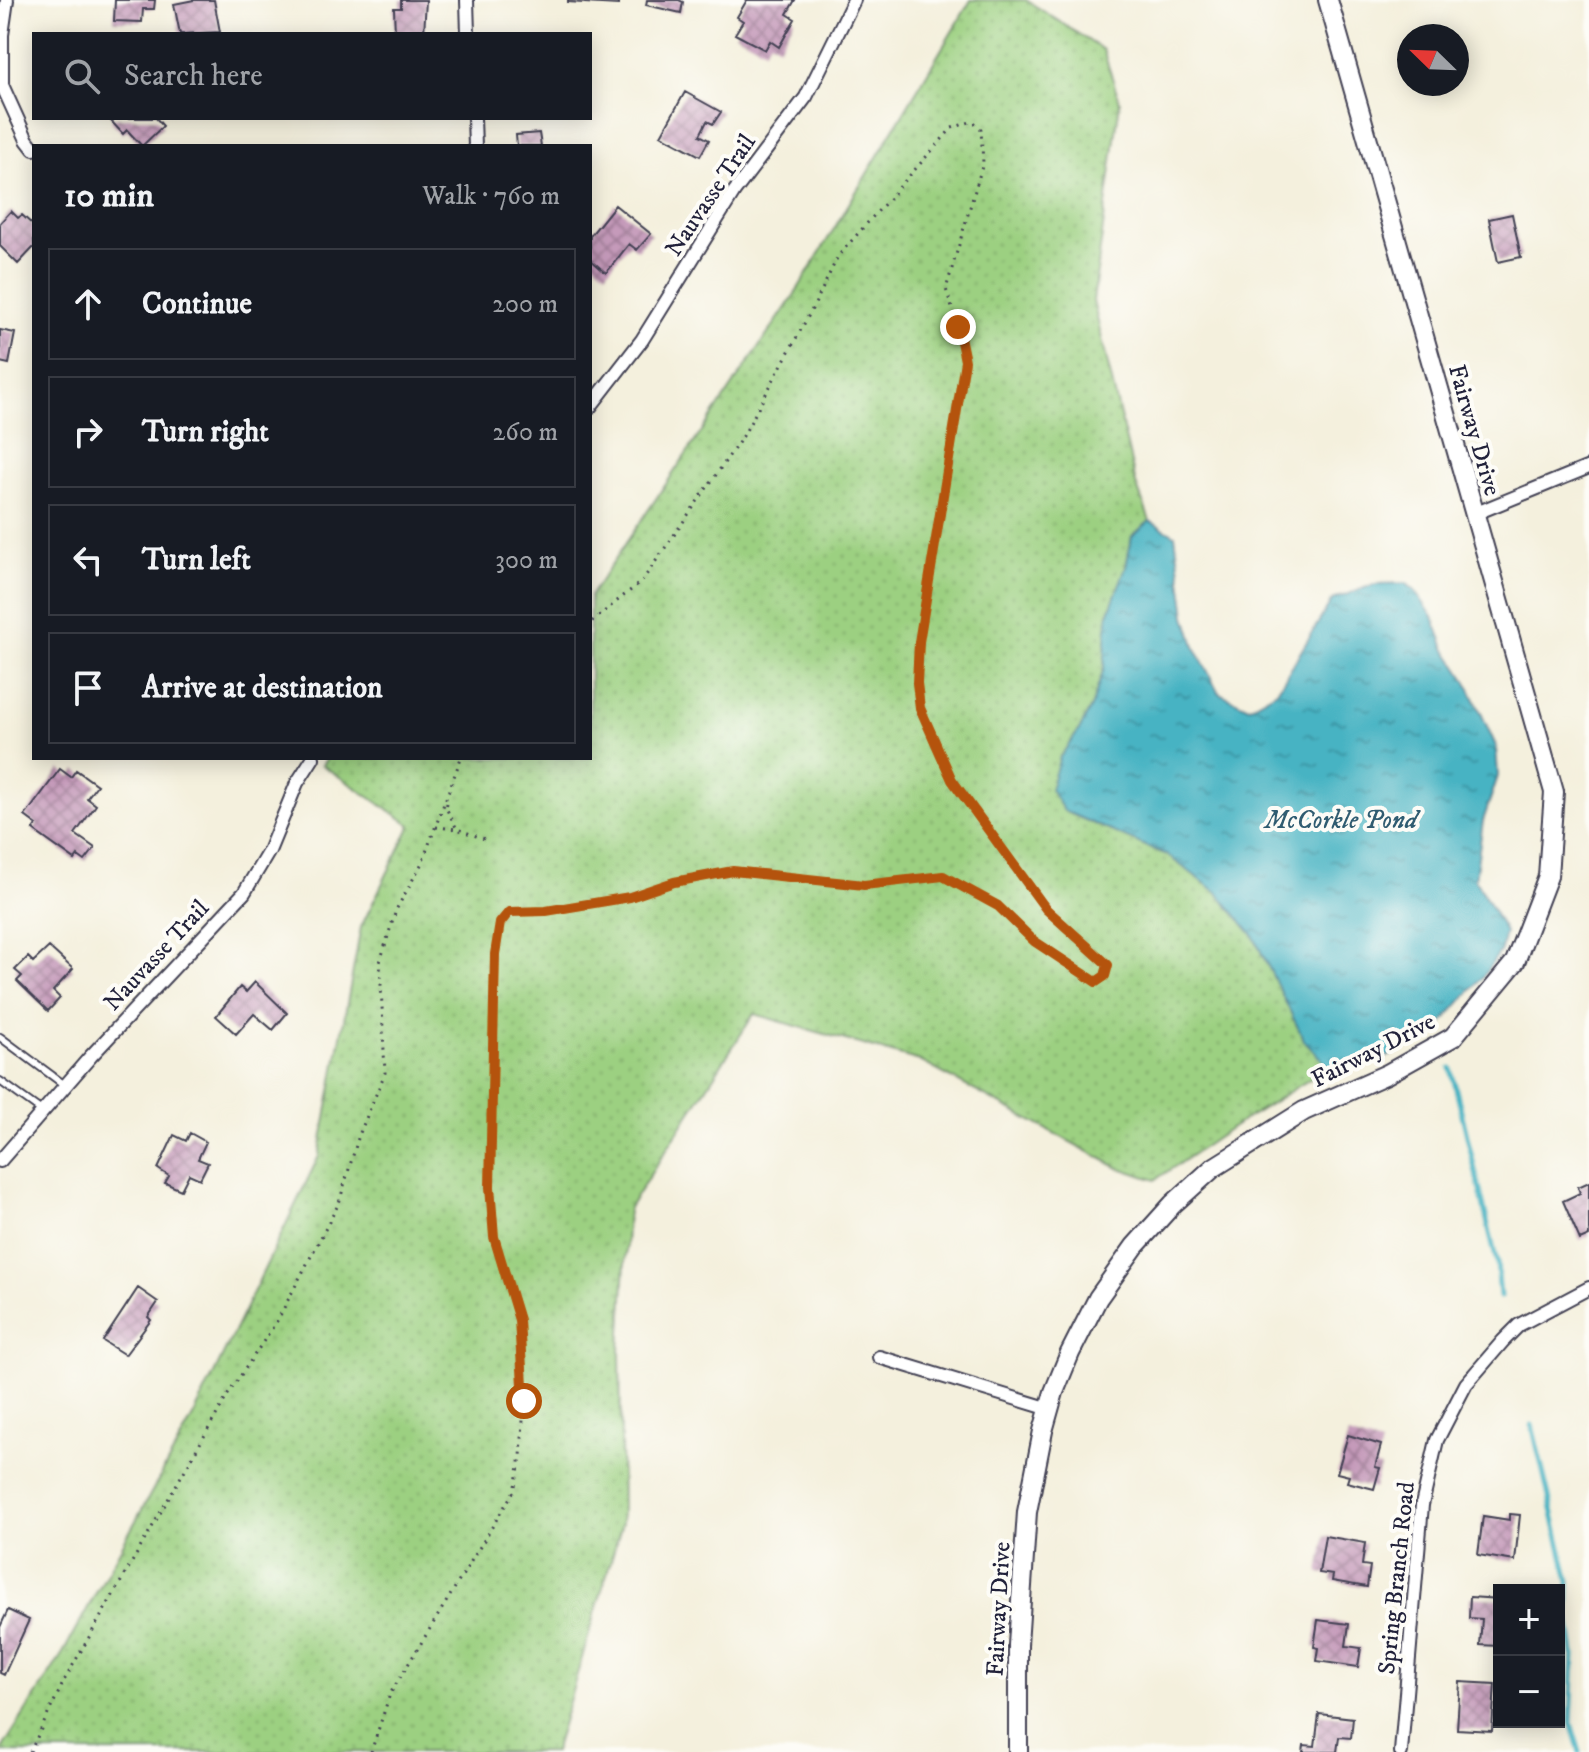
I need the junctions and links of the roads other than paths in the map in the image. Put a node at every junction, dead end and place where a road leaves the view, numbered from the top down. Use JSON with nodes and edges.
{"nodes":[{"id":1,"x":7,"y":0,"type":"edge"},
{"id":2,"x":467,"y":0,"type":"edge"},
{"id":3,"x":854,"y":0,"type":"edge"},
{"id":4,"x":1328,"y":0,"type":"edge"},
{"id":5,"x":468,"y":32,"type":"edge"},
{"id":6,"x":474,"y":120,"type":"edge"},
{"id":7,"x":475,"y":144,"type":"edge"},
{"id":8,"x":32,"y":146,"type":"edge"},
{"id":9,"x":592,"y":404,"type":"edge"},
{"id":10,"x":1589,"y":467,"type":"edge"},
{"id":11,"x":1474,"y":514,"type":"junction"},
{"id":12,"x":312,"y":760,"type":"edge"},
{"id":13,"x":0,"y":1037,"type":"edge"},
{"id":14,"x":0,"y":1081,"type":"edge"},
{"id":15,"x":66,"y":1086,"type":"junction"},
{"id":16,"x":43,"y":1112,"type":"junction"},
{"id":17,"x":0,"y":1161,"type":"edge"},
{"id":18,"x":1589,"y":1288,"type":"edge"},
{"id":19,"x":879,"y":1357,"type":"dead end"},
{"id":20,"x":1050,"y":1409,"type":"junction"},
{"id":21,"x":1018,"y":1752,"type":"edge"},
{"id":22,"x":1401,"y":1752,"type":"edge"}],
"edges":[{"from":1,"to":8,"type":"street"},
{"from":2,"to":5,"type":"street"},
{"from":3,"to":9,"type":"street","name":"Nauvasse Trail"},
{"from":4,"to":11,"type":"street","name":"Fairway Drive"},
{"from":6,"to":7,"type":"street"},
{"from":10,"to":11,"type":"street"},
{"from":11,"to":20,"type":"street","name":"Fairway Drive"},
{"from":12,"to":15,"type":"street","name":"Nauvasse Trail"},
{"from":13,"to":15,"type":"lane"},
{"from":14,"to":16,"type":"lane"},
{"from":15,"to":16,"type":"street","name":"Nauvasse Trail"},
{"from":16,"to":17,"type":"street","name":"Nauvasse Trail"},
{"from":18,"to":22,"type":"street","name":"Spring Branch Road"},
{"from":19,"to":20,"type":"street"},
{"from":20,"to":21,"type":"street","name":"Fairway Drive"}]}
